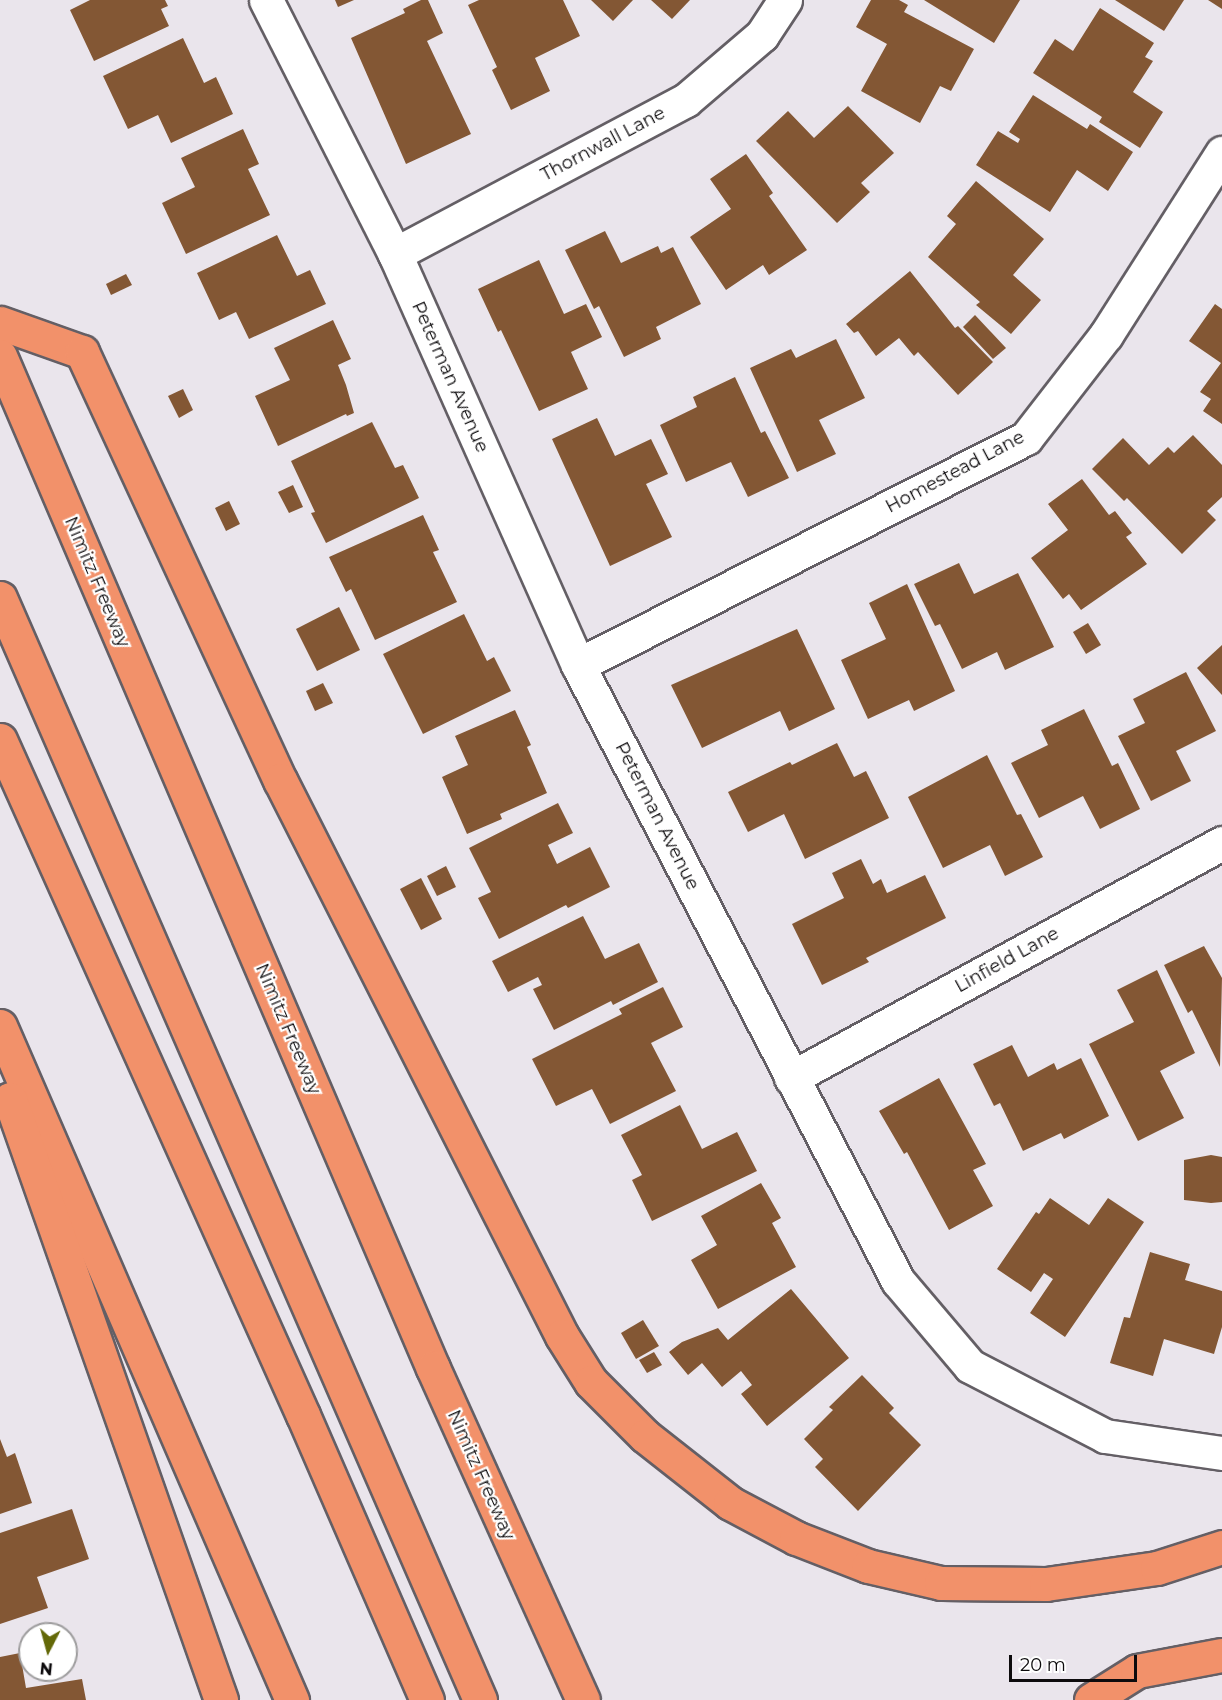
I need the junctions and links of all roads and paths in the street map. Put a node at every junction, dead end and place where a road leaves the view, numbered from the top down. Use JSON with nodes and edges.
{"nodes":[{"id":1,"x":266,"y":0,"type":"edge"},
{"id":2,"x":785,"y":0,"type":"edge"},
{"id":3,"x":1222,"y":153,"type":"edge"},
{"id":4,"x":395,"y":254,"type":"junction"},
{"id":5,"x":0,"y":322,"type":"edge"},
{"id":6,"x":0,"y":356,"type":"edge"},
{"id":7,"x":0,"y":598,"type":"edge"},
{"id":8,"x":578,"y":665,"type":"junction"},
{"id":9,"x":0,"y":740,"type":"edge"},
{"id":10,"x":1222,"y":843,"type":"edge"},
{"id":11,"x":0,"y":1026,"type":"edge"},
{"id":12,"x":0,"y":1071,"type":"edge"},
{"id":13,"x":791,"y":1078,"type":"junction"},
{"id":14,"x":1222,"y":1453,"type":"edge"},
{"id":15,"x":1222,"y":1548,"type":"edge"},
{"id":16,"x":1222,"y":1655,"type":"edge"},
{"id":17,"x":221,"y":1700,"type":"edge"},
{"id":18,"x":292,"y":1700,"type":"edge"},
{"id":19,"x":427,"y":1700,"type":"edge"},
{"id":20,"x":480,"y":1700,"type":"edge"},
{"id":21,"x":583,"y":1700,"type":"edge"},
{"id":22,"x":1091,"y":1700,"type":"edge"}],
"edges":[{"from":1,"to":4,"type":"street","name":"Peterman Avenue"},
{"from":2,"to":4,"type":"street","name":"Thornwall Lane"},
{"from":3,"to":8,"type":"street","name":"Homestead Lane"},
{"from":4,"to":8,"type":"street","name":"Peterman Avenue"},
{"from":5,"to":15,"type":"highway"},
{"from":6,"to":21,"type":"highway","name":"Nimitz Freeway"},
{"from":7,"to":20,"type":"highway"},
{"from":8,"to":13,"type":"street","name":"Peterman Avenue"},
{"from":9,"to":19,"type":"highway"},
{"from":10,"to":13,"type":"street","name":"Linfield Lane"},
{"from":11,"to":18,"type":"highway"},
{"from":12,"to":17,"type":"highway"},
{"from":13,"to":14,"type":"street","name":"Peterman Avenue"},
{"from":16,"to":22,"type":"highway"}]}
